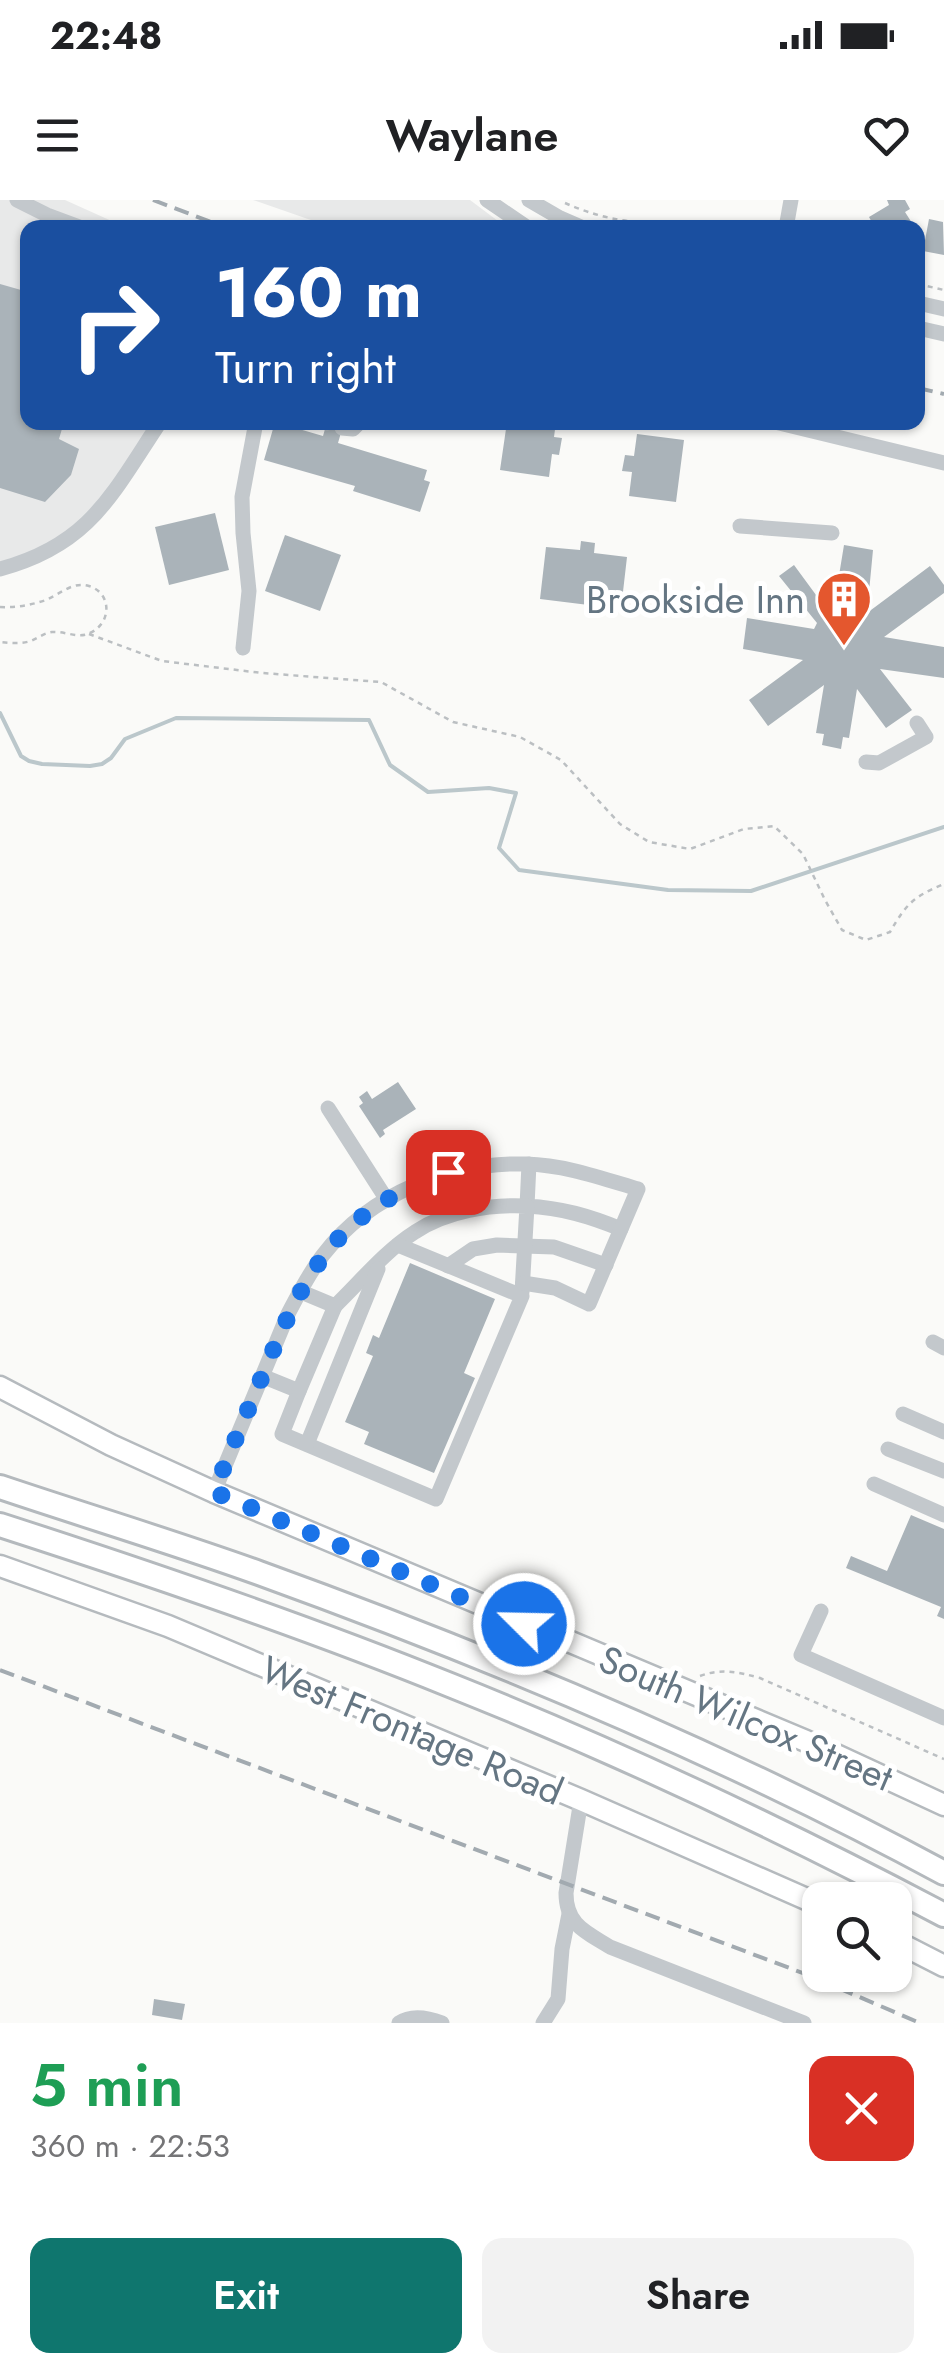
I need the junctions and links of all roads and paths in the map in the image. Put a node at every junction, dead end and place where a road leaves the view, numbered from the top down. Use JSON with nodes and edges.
{"nodes":[{"id":1,"x":17,"y":200,"type":"edge"},
{"id":2,"x":486,"y":200,"type":"edge"},
{"id":3,"x":528,"y":200,"type":"edge"},
{"id":4,"x":559,"y":200,"type":"edge"},
{"id":5,"x":60,"y":220,"type":"edge"},
{"id":6,"x":516,"y":220,"type":"edge"},
{"id":7,"x":565,"y":220,"type":"edge"},
{"id":8,"x":621,"y":220,"type":"edge"},
{"id":9,"x":155,"y":430,"type":"edge"},
{"id":10,"x":255,"y":430,"type":"edge"},
{"id":11,"x":807,"y":430,"type":"edge"},
{"id":12,"x":944,"y":463,"type":"edge"},
{"id":13,"x":740,"y":526,"type":"dead end"},
{"id":14,"x":832,"y":533,"type":"dead end"},
{"id":15,"x":0,"y":569,"type":"edge"},
{"id":16,"x":0,"y":606,"type":"edge"},
{"id":17,"x":89,"y":634,"type":"junction"},
{"id":18,"x":0,"y":642,"type":"edge"},
{"id":19,"x":244,"y":648,"type":"dead end"},
{"id":20,"x":917,"y":723,"type":"dead end"},
{"id":21,"x":866,"y":762,"type":"dead end"},
{"id":22,"x":944,"y":884,"type":"edge"},
{"id":23,"x":328,"y":1108,"type":"dead end"},
{"id":24,"x":529,"y":1164,"type":"junction"},
{"id":25,"x":387,"y":1200,"type":"junction"},
{"id":26,"x":526,"y":1206,"type":"junction"},
{"id":27,"x":622,"y":1230,"type":"junction"},
{"id":28,"x":398,"y":1245,"type":"junction"},
{"id":29,"x":524,"y":1246,"type":"junction"},
{"id":30,"x":382,"y":1261,"type":"junction"},
{"id":31,"x":606,"y":1265,"type":"junction"},
{"id":32,"x":448,"y":1266,"type":"junction"},
{"id":33,"x":522,"y":1289,"type":"junction"},
{"id":34,"x":300,"y":1292,"type":"junction"},
{"id":35,"x":335,"y":1306,"type":"junction"},
{"id":36,"x":262,"y":1376,"type":"junction"},
{"id":37,"x":0,"y":1387,"type":"edge"},
{"id":38,"x":299,"y":1391,"type":"junction"},
{"id":39,"x":903,"y":1414,"type":"dead end"},
{"id":40,"x":944,"y":1432,"type":"edge"},
{"id":41,"x":307,"y":1444,"type":"junction"},
{"id":42,"x":888,"y":1449,"type":"dead end"},
{"id":43,"x":944,"y":1471,"type":"edge"},
{"id":44,"x":874,"y":1484,"type":"dead end"},
{"id":45,"x":6,"y":1489,"type":"edge"},
{"id":46,"x":214,"y":1492,"type":"junction"},
{"id":47,"x":944,"y":1515,"type":"edge"},
{"id":48,"x":0,"y":1526,"type":"edge"},
{"id":49,"x":0,"y":1566,"type":"edge"},
{"id":50,"x":821,"y":1612,"type":"dead end"},
{"id":51,"x":696,"y":1678,"type":"dead end"},
{"id":52,"x":944,"y":1718,"type":"edge"},
{"id":53,"x":944,"y":1759,"type":"edge"},
{"id":54,"x":580,"y":1800,"type":"junction"},
{"id":55,"x":944,"y":1805,"type":"edge"},
{"id":56,"x":944,"y":1873,"type":"edge"},
{"id":57,"x":802,"y":1897,"type":"edge"},
{"id":58,"x":569,"y":1914,"type":"junction"},
{"id":59,"x":944,"y":1915,"type":"edge"},
{"id":60,"x":912,"y":1950,"type":"edge"},
{"id":61,"x":944,"y":1966,"type":"edge"},
{"id":62,"x":400,"y":2023,"type":"edge"},
{"id":63,"x":442,"y":2023,"type":"edge"},
{"id":64,"x":543,"y":2023,"type":"edge"},
{"id":65,"x":804,"y":2023,"type":"edge"}],
"edges":[{"from":1,"to":5,"type":"street"},
{"from":2,"to":6,"type":"street"},
{"from":3,"to":7,"type":"street"},
{"from":4,"to":8,"type":"path"},
{"from":9,"to":15,"type":"street"},
{"from":10,"to":19,"type":"street"},
{"from":11,"to":12,"type":"street"},
{"from":13,"to":14,"type":"street"},
{"from":16,"to":17,"type":"path"},
{"from":17,"to":18,"type":"path"},
{"from":17,"to":22,"type":"path"},
{"from":20,"to":21,"type":"street"},
{"from":23,"to":25,"type":"street"},
{"from":24,"to":25,"type":"street"},
{"from":24,"to":26,"type":"street"},
{"from":24,"to":27,"type":"street"},
{"from":25,"to":34,"type":"street"},
{"from":26,"to":27,"type":"street"},
{"from":26,"to":28,"type":"street"},
{"from":26,"to":29,"type":"street"},
{"from":27,"to":31,"type":"street"},
{"from":28,"to":30,"type":"street"},
{"from":28,"to":32,"type":"street"},
{"from":29,"to":31,"type":"street"},
{"from":29,"to":32,"type":"street"},
{"from":29,"to":33,"type":"street"},
{"from":30,"to":35,"type":"street"},
{"from":30,"to":41,"type":"street"},
{"from":31,"to":33,"type":"street"},
{"from":32,"to":33,"type":"street"},
{"from":33,"to":41,"type":"street"},
{"from":34,"to":35,"type":"street"},
{"from":34,"to":36,"type":"street"},
{"from":35,"to":38,"type":"street"},
{"from":36,"to":38,"type":"street"},
{"from":36,"to":46,"type":"street"},
{"from":37,"to":46,"type":"main road","name":"South Wilcox Street"},
{"from":38,"to":41,"type":"street"},
{"from":39,"to":40,"type":"street"},
{"from":42,"to":43,"type":"street"},
{"from":44,"to":47,"type":"street"},
{"from":45,"to":56,"type":"highway"},
{"from":46,"to":55,"type":"main road","name":"South Wilcox Street"},
{"from":48,"to":59,"type":"highway"},
{"from":49,"to":54,"type":"main road","name":"West Frontage Road"},
{"from":50,"to":52,"type":"street"},
{"from":51,"to":53,"type":"path"},
{"from":54,"to":57,"type":"main road","name":"West Frontage Road"},
{"from":54,"to":58,"type":"street"},
{"from":58,"to":64,"type":"street"},
{"from":58,"to":65,"type":"street"},
{"from":60,"to":61,"type":"main road"},
{"from":62,"to":63,"type":"street"}]}
